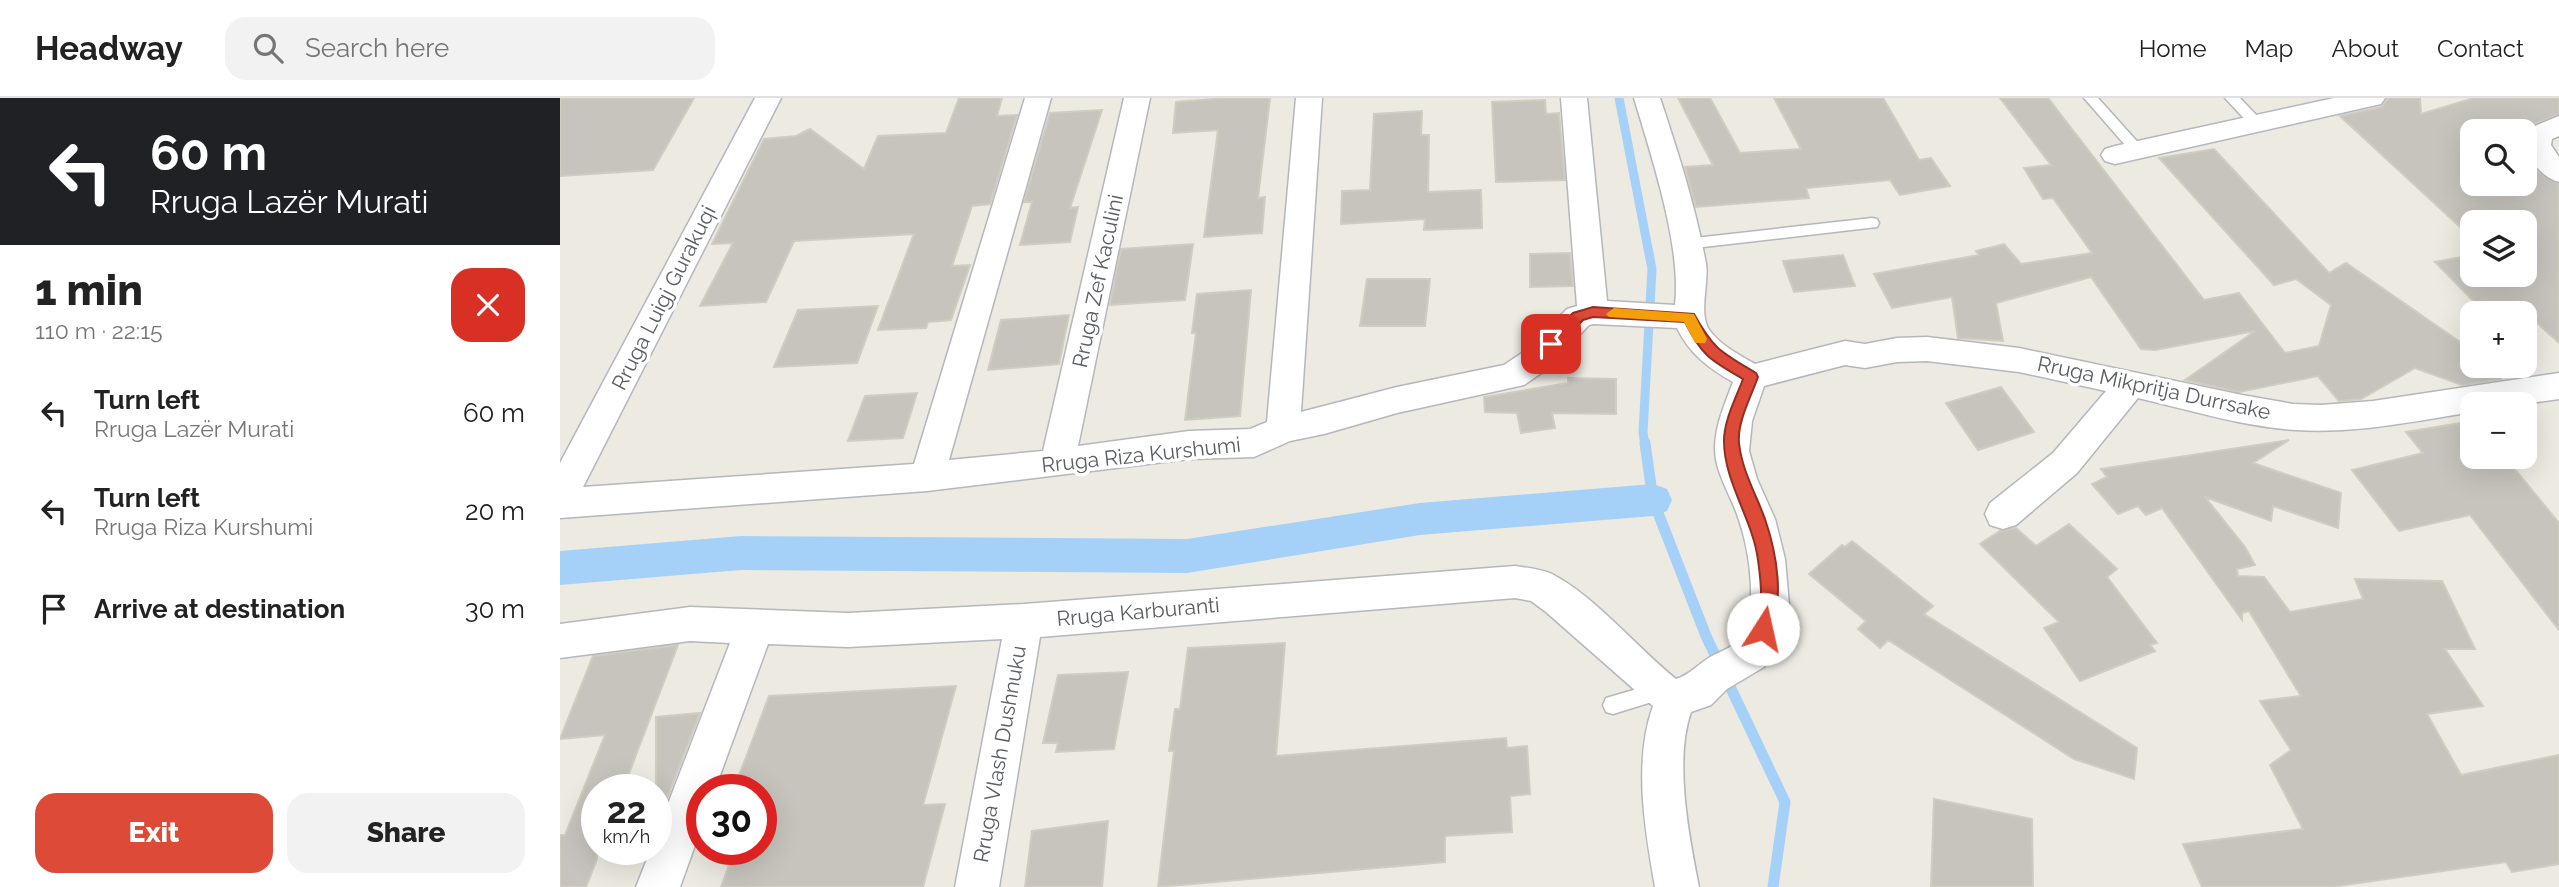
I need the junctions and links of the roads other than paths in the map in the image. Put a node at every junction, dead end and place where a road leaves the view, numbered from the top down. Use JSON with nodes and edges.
{"nodes":[{"id":1,"x":768,"y":98,"type":"edge"},
{"id":2,"x":1038,"y":98,"type":"edge"},
{"id":3,"x":1137,"y":98,"type":"edge"},
{"id":4,"x":1309,"y":98,"type":"edge"},
{"id":5,"x":1574,"y":98,"type":"edge"},
{"id":6,"x":1647,"y":98,"type":"edge"},
{"id":7,"x":2091,"y":98,"type":"edge"},
{"id":8,"x":2232,"y":98,"type":"edge"},
{"id":9,"x":2372,"y":98,"type":"edge"},
{"id":10,"x":2256,"y":124,"type":"junction"},
{"id":11,"x":2559,"y":125,"type":"edge"},
{"id":12,"x":2126,"y":152,"type":"joint"},
{"id":13,"x":2559,"y":173,"type":"edge"},
{"id":14,"x":1872,"y":223,"type":"dead end"},
{"id":15,"x":1686,"y":244,"type":"junction"},
{"id":16,"x":1593,"y":312,"type":"junction"},
{"id":17,"x":1677,"y":317,"type":"junction"},
{"id":18,"x":1751,"y":377,"type":"junction"},
{"id":19,"x":2132,"y":383,"type":"junction"},
{"id":20,"x":2559,"y":386,"type":"edge"},
{"id":21,"x":1283,"y":429,"type":"junction"},
{"id":22,"x":1057,"y":463,"type":"junction"},
{"id":23,"x":928,"y":477,"type":"junction"},
{"id":24,"x":560,"y":497,"type":"edge"},
{"id":25,"x":560,"y":503,"type":"edge"},
{"id":26,"x":2003,"y":514,"type":"dead end"},
{"id":27,"x":1024,"y":621,"type":"junction"},
{"id":28,"x":755,"y":628,"type":"junction"},
{"id":29,"x":560,"y":640,"type":"edge"},
{"id":30,"x":1669,"y":694,"type":"junction"},
{"id":31,"x":1613,"y":705,"type":"dead end"},
{"id":32,"x":658,"y":887,"type":"edge"},
{"id":33,"x":977,"y":887,"type":"edge"},
{"id":34,"x":1677,"y":887,"type":"edge"}],
"edges":[{"from":1,"to":24,"type":"street","name":"Rruga Luigj Gurakuqi"},
{"from":2,"to":23,"type":"street"},
{"from":3,"to":22,"type":"street","name":"Rruga Zef Kaculini"},
{"from":4,"to":21,"type":"street"},
{"from":5,"to":16,"type":"street"},
{"from":6,"to":15,"type":"street"},
{"from":7,"to":12,"type":"lane"},
{"from":8,"to":10,"type":"lane"},
{"from":9,"to":10,"type":"street"},
{"from":10,"to":12,"type":"street"},
{"from":11,"to":13,"type":"street"},
{"from":14,"to":15,"type":"lane"},
{"from":15,"to":17,"type":"street"},
{"from":16,"to":17,"type":"street"},
{"from":16,"to":21,"type":"street","name":"Rruga Riza Kurshumi"},
{"from":17,"to":18,"type":"street"},
{"from":18,"to":19,"type":"street","name":"Rruga Mikpritja Durrsake"},
{"from":18,"to":30,"type":"street"},
{"from":19,"to":20,"type":"street","name":"Rruga Mikpritja Durrsake"},
{"from":19,"to":26,"type":"street"},
{"from":21,"to":22,"type":"street","name":"Rruga Riza Kurshumi"},
{"from":22,"to":23,"type":"street","name":"Rruga Riza Kurshumi"},
{"from":23,"to":25,"type":"street","name":"Rruga Riza Kurshumi"},
{"from":27,"to":28,"type":"street","name":"Rruga Karburanti"},
{"from":27,"to":30,"type":"street","name":"Rruga Karburanti"},
{"from":27,"to":33,"type":"street","name":"Rruga Vlash Dushnuku"},
{"from":28,"to":29,"type":"street","name":"Rruga Karburanti"},
{"from":28,"to":32,"type":"street"},
{"from":30,"to":31,"type":"lane"},
{"from":30,"to":34,"type":"street"}]}
